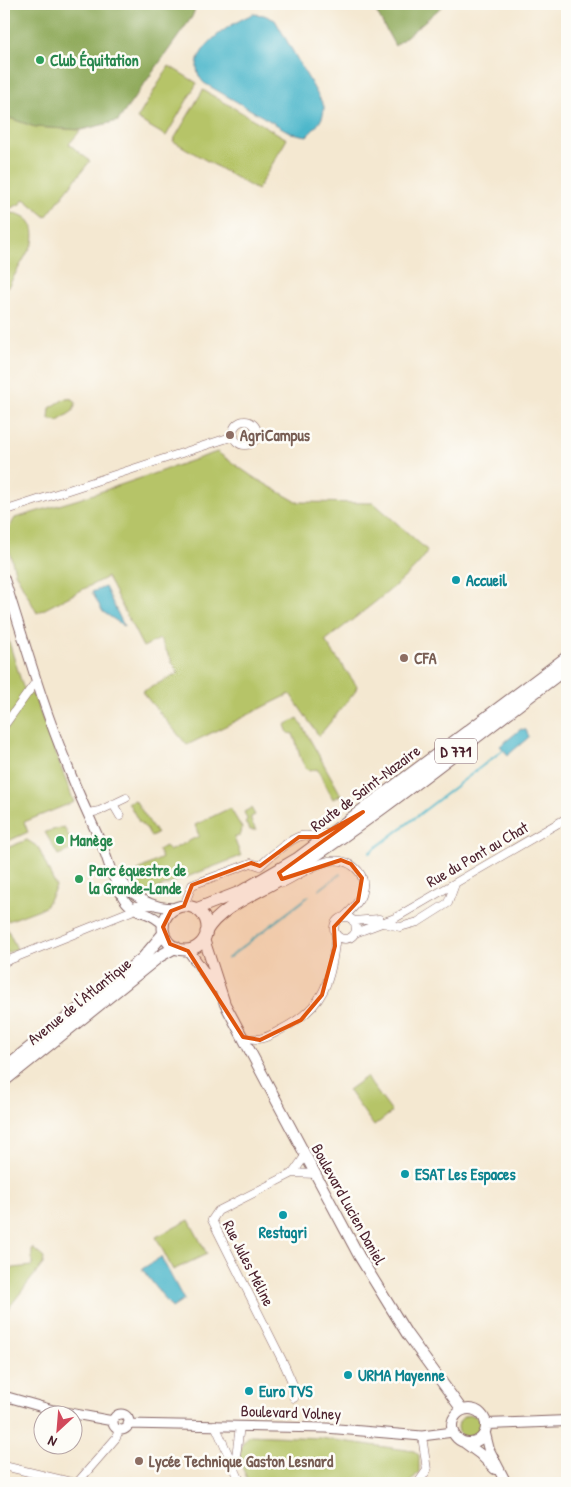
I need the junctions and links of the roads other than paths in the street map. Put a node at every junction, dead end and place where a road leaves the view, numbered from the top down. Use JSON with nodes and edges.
{"nodes":[{"id":1,"x":234,"y":436,"type":"dead end"},
{"id":2,"x":4,"y":511,"type":"edge"},
{"id":3,"x":4,"y":578,"type":"edge"},
{"id":4,"x":567,"y":657,"type":"edge"},
{"id":5,"x":567,"y":668,"type":"edge"},
{"id":6,"x":37,"y":680,"type":"junction"},
{"id":7,"x":4,"y":726,"type":"edge"},
{"id":8,"x":126,"y":798,"type":"dead end"},
{"id":9,"x":113,"y":804,"type":"junction"},
{"id":10,"x":363,"y":812,"type":"junction"},
{"id":11,"x":88,"y":813,"type":"junction"},
{"id":12,"x":120,"y":816,"type":"dead end"},
{"id":13,"x":567,"y":818,"type":"edge"},
{"id":14,"x":112,"y":866,"type":"junction"},
{"id":15,"x":260,"y":866,"type":"junction"},
{"id":16,"x":262,"y":881,"type":"junction"},
{"id":17,"x":454,"y":884,"type":"junction"},
{"id":18,"x":243,"y":902,"type":"junction"},
{"id":19,"x":154,"y":905,"type":"junction"},
{"id":20,"x":180,"y":907,"type":"junction"},
{"id":21,"x":133,"y":909,"type":"junction"},
{"id":22,"x":196,"y":909,"type":"junction"},
{"id":23,"x":401,"y":915,"type":"junction"},
{"id":24,"x":344,"y":918,"type":"junction"},
{"id":25,"x":353,"y":921,"type":"junction"},
{"id":26,"x":384,"y":923,"type":"junction"},
{"id":27,"x":164,"y":929,"type":"junction"},
{"id":28,"x":355,"y":933,"type":"junction"},
{"id":29,"x":205,"y":935,"type":"junction"},
{"id":30,"x":336,"y":935,"type":"junction"},
{"id":31,"x":176,"y":947,"type":"junction"},
{"id":32,"x":188,"y":950,"type":"junction"},
{"id":33,"x":4,"y":962,"type":"edge"},
{"id":34,"x":225,"y":1004,"type":"junction"},
{"id":35,"x":243,"y":1037,"type":"junction"},
{"id":36,"x":4,"y":1068,"type":"edge"},
{"id":37,"x":4,"y":1081,"type":"edge"},
{"id":38,"x":305,"y":1156,"type":"junction"},
{"id":39,"x":293,"y":1173,"type":"junction"},
{"id":40,"x":315,"y":1174,"type":"junction"},
{"id":41,"x":4,"y":1396,"type":"edge"},
{"id":42,"x":294,"y":1398,"type":"dead end"},
{"id":43,"x":462,"y":1410,"type":"junction"},
{"id":44,"x":567,"y":1421,"type":"edge"},
{"id":45,"x":113,"y":1422,"type":"junction"},
{"id":46,"x":128,"y":1424,"type":"junction"},
{"id":47,"x":215,"y":1425,"type":"junction"},
{"id":48,"x":240,"y":1426,"type":"junction"},
{"id":49,"x":119,"y":1429,"type":"junction"},
{"id":50,"x":486,"y":1429,"type":"junction"},
{"id":51,"x":453,"y":1432,"type":"junction"},
{"id":52,"x":422,"y":1436,"type":"junction"},
{"id":53,"x":466,"y":1443,"type":"junction"},
{"id":54,"x":4,"y":1466,"type":"edge"},
{"id":55,"x":235,"y":1466,"type":"junction"},
{"id":56,"x":504,"y":1480,"type":"edge"},
{"id":57,"x":76,"y":1483,"type":"edge"},
{"id":58,"x":242,"y":1483,"type":"edge"},
{"id":59,"x":418,"y":1483,"type":"edge"}],
"edges":[{"from":1,"to":2,"type":"street"},
{"from":3,"to":6,"type":"street"},
{"from":4,"to":10,"type":"main road","name":"Route de Saint-Nazaire"},
{"from":5,"to":18,"type":"main road","name":"Route de Saint-Nazaire","number":"D 771"},
{"from":6,"to":7,"type":"street"},
{"from":6,"to":11,"type":"street"},
{"from":8,"to":9,"type":"street"},
{"from":9,"to":11,"type":"street"},
{"from":9,"to":12,"type":"street"},
{"from":10,"to":15,"type":"street"},
{"from":10,"to":16,"type":"main road","name":"Route de Saint-Nazaire"},
{"from":11,"to":14,"type":"street"},
{"from":13,"to":17,"type":"street","name":"Rue du Pont au Chat"},
{"from":14,"to":19,"type":"street"},
{"from":14,"to":21,"type":"street"},
{"from":15,"to":16,"type":"street"},
{"from":15,"to":20,"type":"street"},
{"from":16,"to":22,"type":"main road","name":"Route de Saint-Nazaire"},
{"from":17,"to":23,"type":"street","name":"Rue du Pont au Chat"},
{"from":17,"to":26,"type":"street"},
{"from":18,"to":24,"type":"street"},
{"from":18,"to":29,"type":"main road","name":"Route de Saint-Nazaire"},
{"from":19,"to":20,"type":"street"},
{"from":19,"to":21,"type":"street"},
{"from":20,"to":22,"type":"main road"},
{"from":20,"to":27,"type":"main road"},
{"from":21,"to":27,"type":"street"},
{"from":21,"to":33,"type":"street"},
{"from":22,"to":29,"type":"main road"},
{"from":23,"to":25,"type":"street"},
{"from":23,"to":26,"type":"street","name":"Rue du Pont au Chat"},
{"from":24,"to":25,"type":"street"},
{"from":24,"to":30,"type":"street"},
{"from":25,"to":28,"type":"street"},
{"from":26,"to":28,"type":"street","name":"Rue du Pont au Chat"},
{"from":27,"to":31,"type":"main road"},
{"from":27,"to":36,"type":"main road","name":"Avenue de l'Atlantique"},
{"from":28,"to":30,"type":"street"},
{"from":29,"to":32,"type":"main road"},
{"from":29,"to":34,"type":"main road","name":"Boulevard Lucien Daniel"},
{"from":30,"to":35,"type":"street"},
{"from":31,"to":32,"type":"main road"},
{"from":31,"to":37,"type":"main road","name":"Avenue de l'Atlantique"},
{"from":32,"to":34,"type":"main road","name":"Boulevard Lucien Daniel"},
{"from":34,"to":35,"type":"main road","name":"Boulevard Lucien Daniel"},
{"from":35,"to":38,"type":"main road","name":"Boulevard Lucien Daniel"},
{"from":38,"to":39,"type":"street","name":"Rue Jules Méline"},
{"from":38,"to":40,"type":"main road","name":"Boulevard Lucien Daniel"},
{"from":39,"to":40,"type":"street"},
{"from":39,"to":42,"type":"street","name":"Rue Jules Méline"},
{"from":40,"to":43,"type":"main road","name":"Boulevard Lucien Daniel"},
{"from":41,"to":45,"type":"street","name":"Boulevard Volney"},
{"from":43,"to":50,"type":"main road"},
{"from":43,"to":51,"type":"main road"},
{"from":44,"to":50,"type":"main road"},
{"from":45,"to":46,"type":"street","name":"Boulevard Volney"},
{"from":45,"to":49,"type":"street"},
{"from":46,"to":47,"type":"street","name":"Boulevard Volney"},
{"from":46,"to":49,"type":"street","name":"Boulevard Volney"},
{"from":47,"to":48,"type":"street","name":"Boulevard Volney"},
{"from":47,"to":55,"type":"street"},
{"from":48,"to":52,"type":"street","name":"Boulevard Volney"},
{"from":48,"to":55,"type":"street"},
{"from":49,"to":57,"type":"street"},
{"from":50,"to":53,"type":"main road"},
{"from":50,"to":56,"type":"main road"},
{"from":51,"to":52,"type":"street","name":"Boulevard Volney"},
{"from":51,"to":53,"type":"main road"},
{"from":52,"to":59,"type":"street"},
{"from":53,"to":56,"type":"main road"},
{"from":54,"to":57,"type":"street"},
{"from":55,"to":58,"type":"street"}]}
